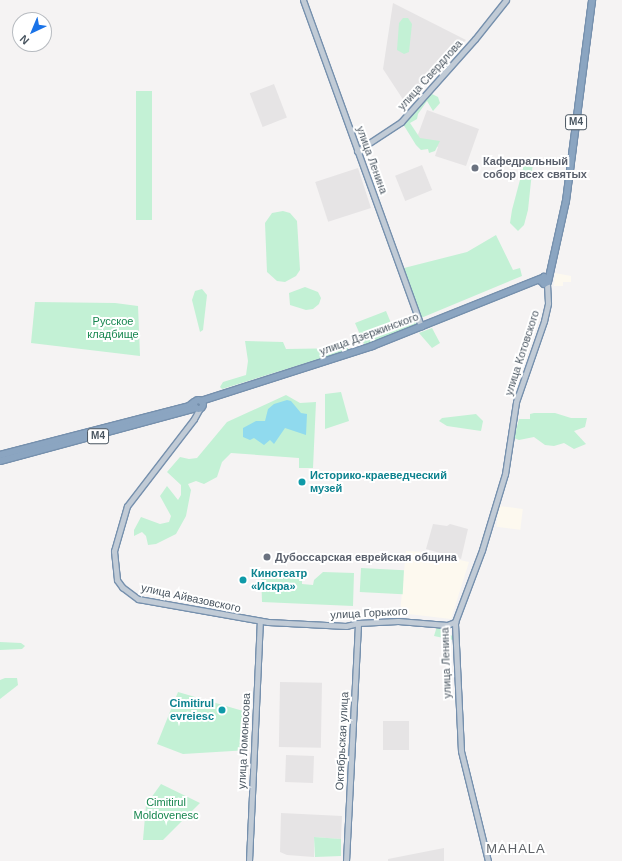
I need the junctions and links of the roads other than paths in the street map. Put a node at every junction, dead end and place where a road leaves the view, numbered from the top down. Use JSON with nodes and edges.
{"nodes":[{"id":1,"x":303,"y":0,"type":"edge"},
{"id":2,"x":506,"y":0,"type":"edge"},
{"id":3,"x":592,"y":0,"type":"edge"},
{"id":4,"x":357,"y":151,"type":"junction"},
{"id":5,"x":544,"y":281,"type":"junction"},
{"id":6,"x":421,"y":326,"type":"junction"},
{"id":7,"x":200,"y":404,"type":"junction"},
{"id":8,"x":513,"y":423,"type":"joint"},
{"id":9,"x":0,"y":455,"type":"edge"},
{"id":10,"x":0,"y":461,"type":"edge"},
{"id":11,"x":260,"y":622,"type":"junction"},
{"id":12,"x":455,"y":622,"type":"junction"},
{"id":13,"x":358,"y":623,"type":"junction"},
{"id":14,"x":249,"y":861,"type":"edge"},
{"id":15,"x":346,"y":861,"type":"edge"},
{"id":16,"x":488,"y":861,"type":"edge"}],
"edges":[{"from":1,"to":4,"type":"street","name":"улица Ленина"},
{"from":2,"to":4,"type":"street","name":"улица Свердлова"},
{"from":3,"to":5,"type":"highway","number":"M4"},
{"from":4,"to":6,"type":"street","name":"улица Ленина"},
{"from":5,"to":6,"type":"highway","name":"улица Дзержинского","number":"M4"},
{"from":5,"to":8,"type":"street","name":"улица Котовского"},
{"from":6,"to":7,"type":"highway","name":"улица Дзержинского","number":"M4"},
{"from":7,"to":9,"type":"highway","name":"улица Дзержинского","number":"M4"},
{"from":7,"to":10,"type":"highway","name":"улица Дзержинского","number":"M4"},
{"from":7,"to":11,"type":"street","name":"улица Айвазовского"},
{"from":8,"to":12,"type":"street","name":"улица Ленина"},
{"from":11,"to":13,"type":"street","name":"улица Горького"},
{"from":11,"to":14,"type":"street","name":"улица Ломоносова"},
{"from":12,"to":13,"type":"street","name":"улица Горького"},
{"from":12,"to":16,"type":"street","name":"улица Ленина"},
{"from":13,"to":15,"type":"street","name":"Октябрьская улица"}]}
